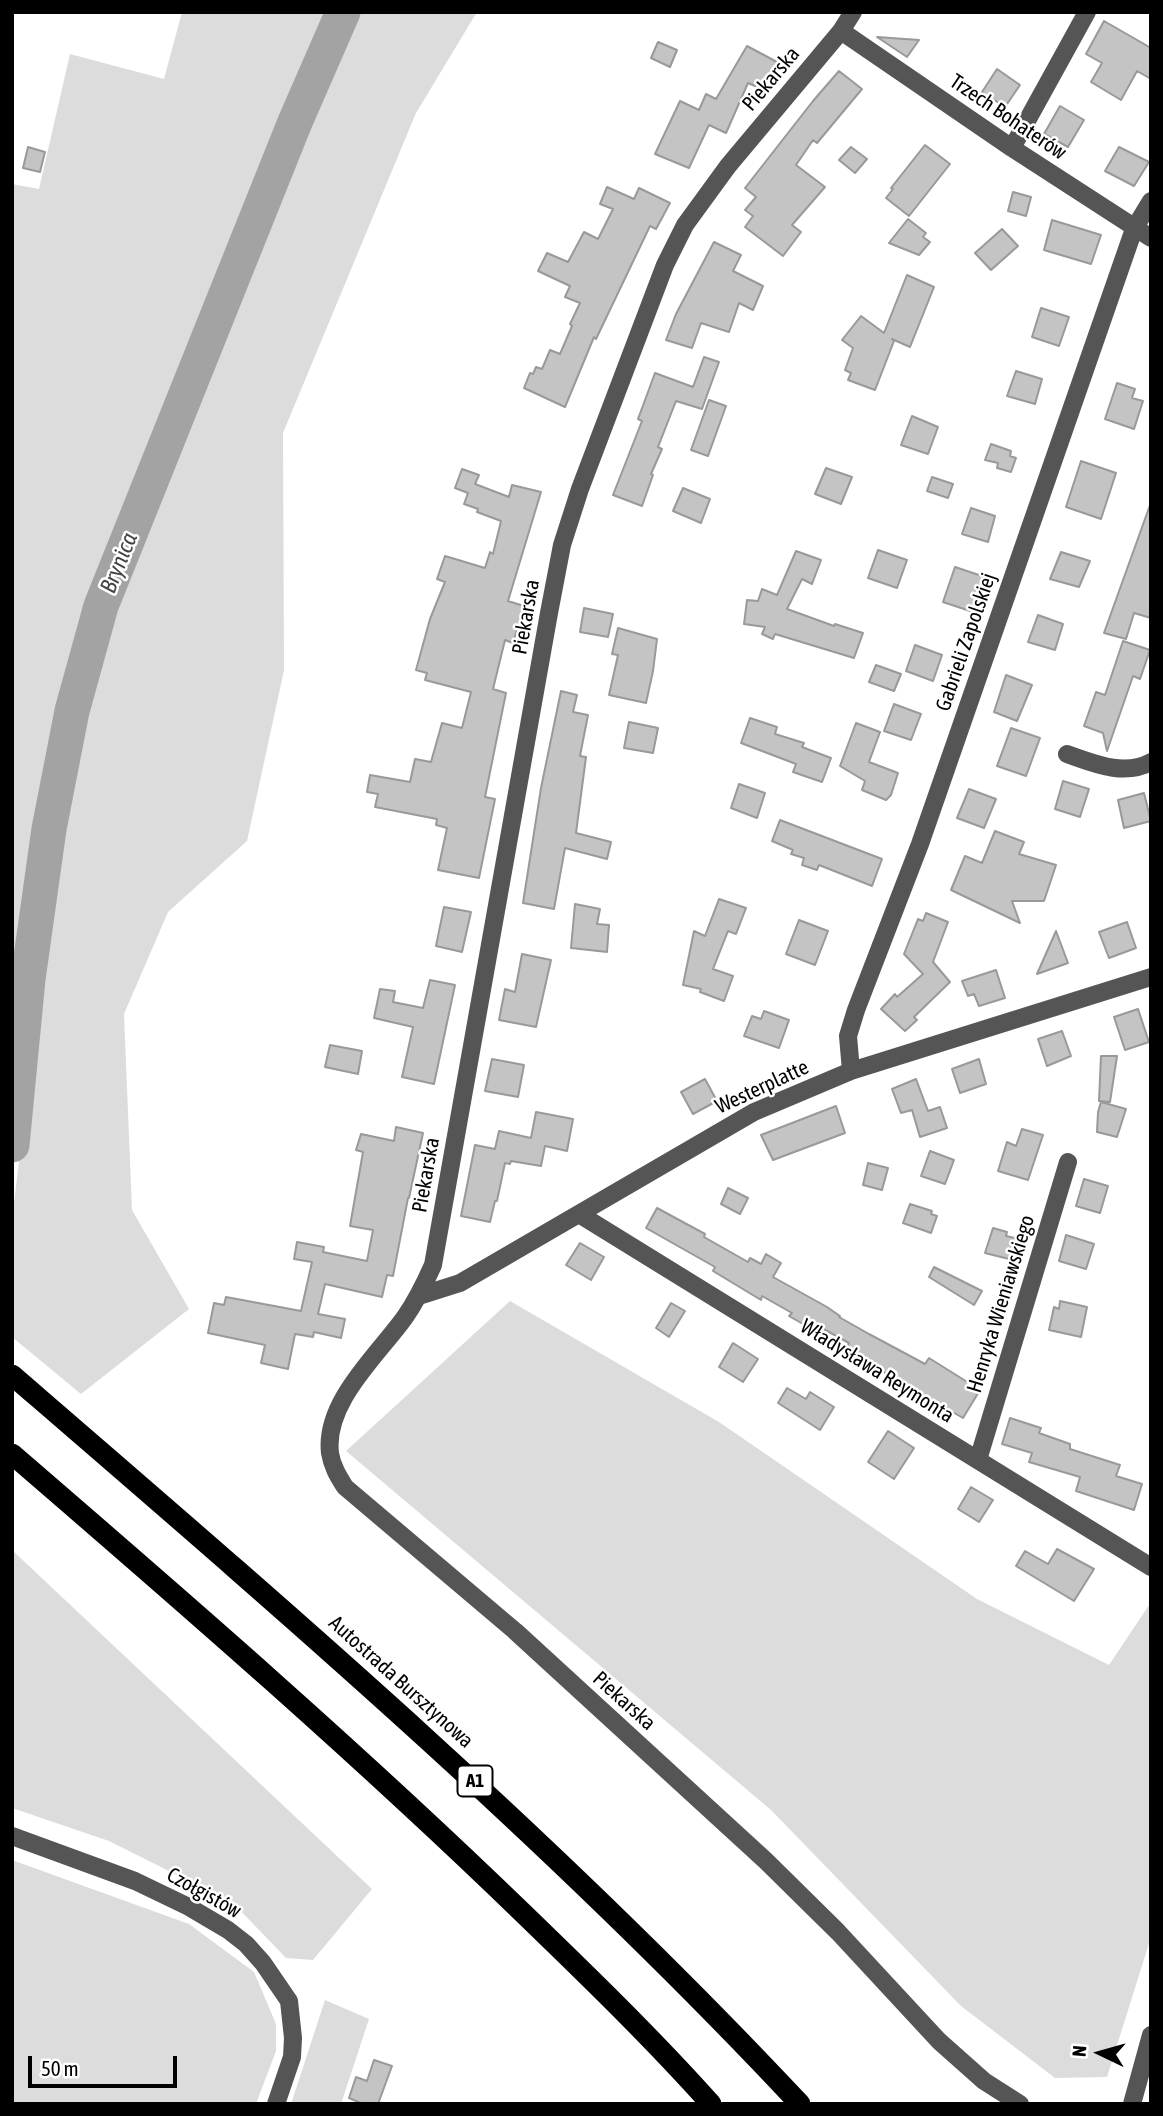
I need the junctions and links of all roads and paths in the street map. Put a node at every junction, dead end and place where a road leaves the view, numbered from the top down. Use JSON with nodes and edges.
{"nodes":[{"id":1,"x":853,"y":12,"type":"edge"},
{"id":2,"x":1087,"y":12,"type":"edge"},
{"id":3,"x":841,"y":31,"type":"junction"},
{"id":4,"x":1012,"y":148,"type":"junction"},
{"id":5,"x":1151,"y":201,"type":"edge"},
{"id":6,"x":1135,"y":229,"type":"junction"},
{"id":7,"x":1151,"y":238,"type":"edge"},
{"id":8,"x":1067,"y":754,"type":"dead end"},
{"id":9,"x":1151,"y":762,"type":"edge"},
{"id":10,"x":1151,"y":976,"type":"edge"},
{"id":11,"x":851,"y":1071,"type":"junction"},
{"id":12,"x":1068,"y":1161,"type":"dead end"},
{"id":13,"x":579,"y":1214,"type":"junction"},
{"id":14,"x":419,"y":1296,"type":"junction"},
{"id":15,"x":12,"y":1375,"type":"edge"},
{"id":16,"x":12,"y":1454,"type":"edge"},
{"id":17,"x":978,"y":1460,"type":"junction"},
{"id":18,"x":1151,"y":1567,"type":"edge"},
{"id":19,"x":14,"y":1836,"type":"edge"},
{"id":20,"x":1151,"y":2035,"type":"edge"},
{"id":21,"x":276,"y":2104,"type":"edge"},
{"id":22,"x":711,"y":2104,"type":"edge"},
{"id":23,"x":800,"y":2104,"type":"edge"},
{"id":24,"x":1020,"y":2104,"type":"edge"},
{"id":25,"x":1132,"y":2104,"type":"edge"}],
"edges":[{"from":1,"to":3,"type":"street","name":"Piekarska"},
{"from":2,"to":4,"type":"street"},
{"from":3,"to":4,"type":"street","name":"Trzech Bohaterów"},
{"from":3,"to":14,"type":"street","name":"Piekarska"},
{"from":4,"to":6,"type":"street","name":"Trzech Bohaterów"},
{"from":5,"to":6,"type":"street","name":"Gabrieli Zapolskiej"},
{"from":6,"to":7,"type":"street","name":"Trzech Bohaterów"},
{"from":6,"to":11,"type":"street","name":"Gabrieli Zapolskiej"},
{"from":8,"to":9,"type":"street"},
{"from":10,"to":11,"type":"street","name":"Westerplatte"},
{"from":11,"to":13,"type":"street","name":"Westerplatte"},
{"from":12,"to":17,"type":"street","name":"Henryka Wieniawskiego"},
{"from":13,"to":14,"type":"street","name":"Westerplatte"},
{"from":13,"to":17,"type":"street","name":"Władysława Reymonta"},
{"from":14,"to":24,"type":"street","name":"Piekarska"},
{"from":15,"to":23,"type":"highway","name":"Autostrada Bursztynowa","number":"A1"},
{"from":16,"to":22,"type":"highway"},
{"from":17,"to":18,"type":"street","name":"Władysława Reymonta"},
{"from":19,"to":21,"type":"street","name":"Czołgistów"},
{"from":20,"to":25,"type":"street"}]}
